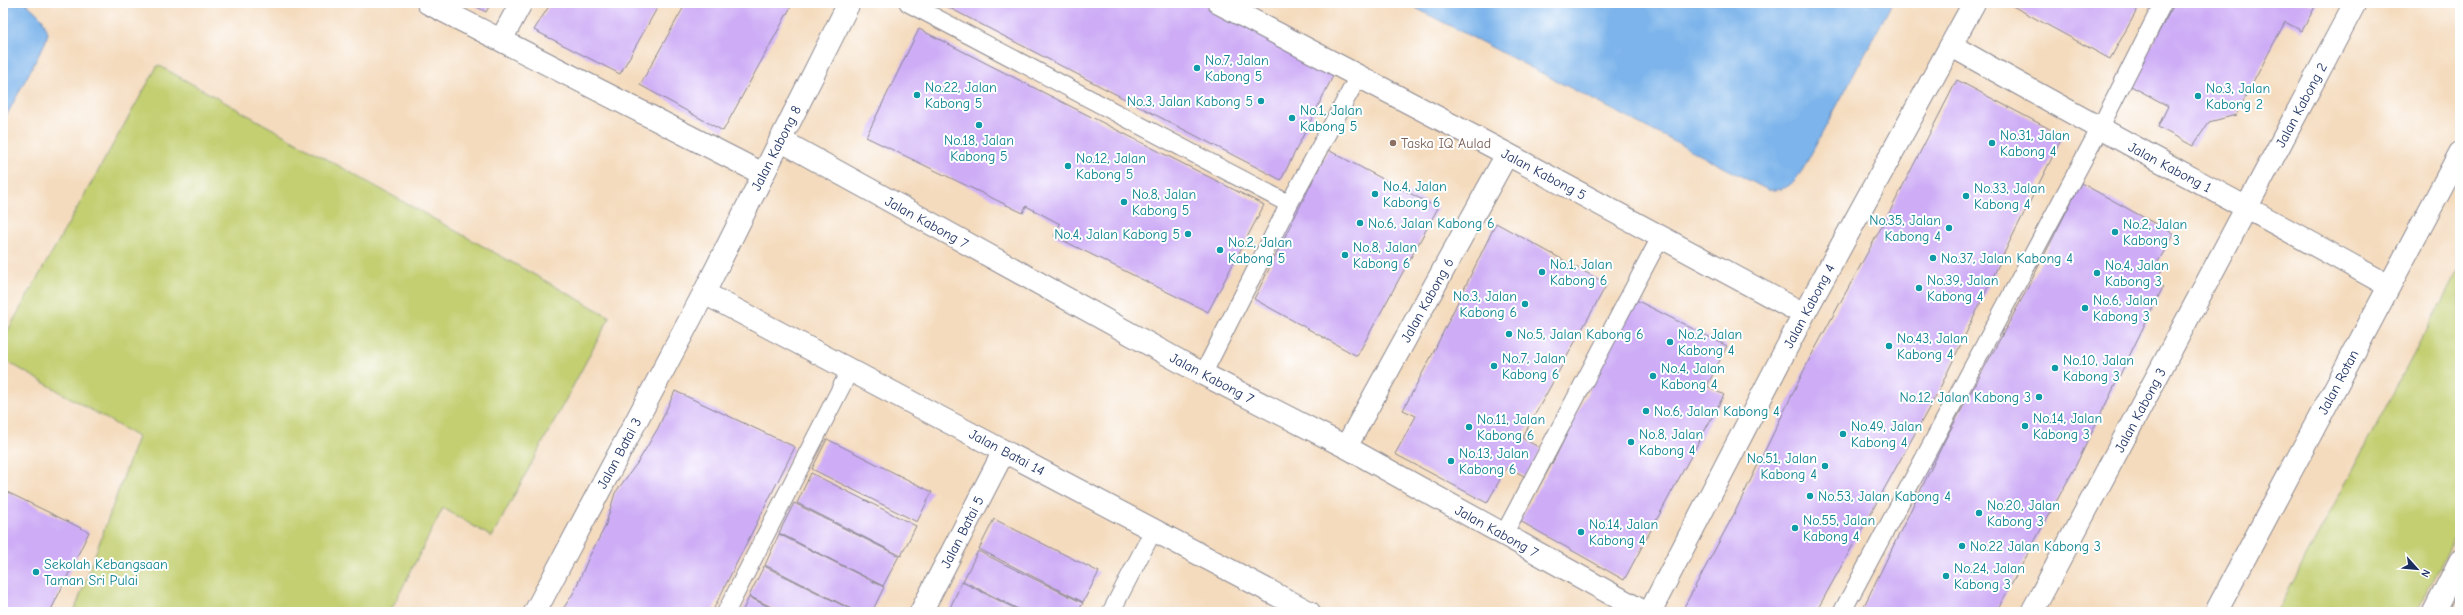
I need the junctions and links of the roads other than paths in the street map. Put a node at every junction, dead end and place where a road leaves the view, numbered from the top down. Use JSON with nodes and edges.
{"nodes":[{"id":1,"x":428,"y":3,"type":"edge"},
{"id":2,"x":521,"y":3,"type":"edge"},
{"id":3,"x":849,"y":3,"type":"edge"},
{"id":4,"x":908,"y":3,"type":"edge"},
{"id":5,"x":1219,"y":3,"type":"edge"},
{"id":6,"x":1974,"y":3,"type":"edge"},
{"id":7,"x":2163,"y":3,"type":"edge"},
{"id":8,"x":2355,"y":3,"type":"edge"},
{"id":9,"x":501,"y":40,"type":"junction"},
{"id":10,"x":1952,"y":46,"type":"junction"},
{"id":11,"x":1358,"y":77,"type":"junction"},
{"id":12,"x":2099,"y":130,"type":"junction"},
{"id":13,"x":780,"y":140,"type":"junction"},
{"id":14,"x":2460,"y":153,"type":"edge"},
{"id":15,"x":1507,"y":154,"type":"junction"},
{"id":16,"x":763,"y":174,"type":"junction"},
{"id":17,"x":1290,"y":204,"type":"junction"},
{"id":18,"x":2248,"y":208,"type":"junction"},
{"id":19,"x":1661,"y":236,"type":"junction"},
{"id":20,"x":2389,"y":286,"type":"junction"},
{"id":21,"x":704,"y":293,"type":"junction"},
{"id":22,"x":1804,"y":314,"type":"junction"},
{"id":23,"x":850,"y":370,"type":"junction"},
{"id":24,"x":1204,"y":374,"type":"junction"},
{"id":25,"x":1346,"y":447,"type":"junction"},
{"id":26,"x":1004,"y":451,"type":"junction"},
{"id":27,"x":1154,"y":529,"type":"junction"},
{"id":28,"x":1504,"y":534,"type":"junction"},
{"id":29,"x":2460,"y":561,"type":"edge"},
{"id":30,"x":1280,"y":605,"type":"edge"},
{"id":31,"x":535,"y":612,"type":"edge"},
{"id":32,"x":726,"y":612,"type":"edge"},
{"id":33,"x":921,"y":612,"type":"edge"},
{"id":34,"x":1111,"y":612,"type":"edge"},
{"id":35,"x":1309,"y":612,"type":"edge"},
{"id":36,"x":1644,"y":612,"type":"edge"},
{"id":37,"x":1650,"y":612,"type":"edge"},
{"id":38,"x":1842,"y":612,"type":"edge"},
{"id":39,"x":2032,"y":612,"type":"edge"},
{"id":40,"x":2216,"y":612,"type":"edge"},
{"id":41,"x":2434,"y":612,"type":"edge"}],
"edges":[{"from":1,"to":9,"type":"street"},
{"from":2,"to":9,"type":"street"},
{"from":3,"to":13,"type":"street","name":"Jalan Kabong 8"},
{"from":4,"to":17,"type":"lane"},
{"from":5,"to":11,"type":"street","name":"Jalan Kabong 5"},
{"from":6,"to":10,"type":"street","name":"Jalan Kabong 4"},
{"from":7,"to":12,"type":"lane"},
{"from":8,"to":18,"type":"street","name":"Jalan Kabong 2"},
{"from":9,"to":16,"type":"street"},
{"from":10,"to":12,"type":"street","name":"Jalan Kabong 1"},
{"from":10,"to":22,"type":"street","name":"Jalan Kabong 4"},
{"from":11,"to":15,"type":"street","name":"Jalan Kabong 5"},
{"from":11,"to":17,"type":"lane"},
{"from":12,"to":18,"type":"street","name":"Jalan Kabong 1"},
{"from":12,"to":38,"type":"lane"},
{"from":13,"to":16,"type":"street","name":"Jalan Kabong 8"},
{"from":13,"to":24,"type":"street","name":"Jalan Kabong 7"},
{"from":14,"to":20,"type":"street","name":"Jalan Rotan"},
{"from":15,"to":19,"type":"street","name":"Jalan Kabong 5"},
{"from":15,"to":25,"type":"street","name":"Jalan Kabong 6"},
{"from":16,"to":21,"type":"street","name":"Jalan Kabong 8"},
{"from":17,"to":24,"type":"lane"},
{"from":18,"to":20,"type":"street","name":"Jalan Kabong 1"},
{"from":18,"to":39,"type":"street","name":"Jalan Kabong 3"},
{"from":19,"to":22,"type":"street","name":"Jalan Kabong 5"},
{"from":19,"to":28,"type":"lane"},
{"from":20,"to":40,"type":"street","name":"Jalan Rotan"},
{"from":21,"to":23,"type":"street","name":"Jalan Batai 14"},
{"from":21,"to":31,"type":"street","name":"Jalan Batai 3"},
{"from":22,"to":37,"type":"street","name":"Jalan Kabong 4"},
{"from":23,"to":26,"type":"street","name":"Jalan Batai 14"},
{"from":23,"to":32,"type":"lane"},
{"from":24,"to":25,"type":"street","name":"Jalan Kabong 7"},
{"from":25,"to":28,"type":"street","name":"Jalan Kabong 7"},
{"from":26,"to":27,"type":"street","name":"Jalan Batai 14"},
{"from":26,"to":33,"type":"street","name":"Jalan Batai 5"},
{"from":27,"to":30,"type":"street","name":"Jalan Batai 14"},
{"from":27,"to":34,"type":"lane"},
{"from":28,"to":36,"type":"street","name":"Jalan Kabong 7"},
{"from":29,"to":41,"type":"street"},
{"from":30,"to":35,"type":"street","name":"Jalan Batai 14"}]}
